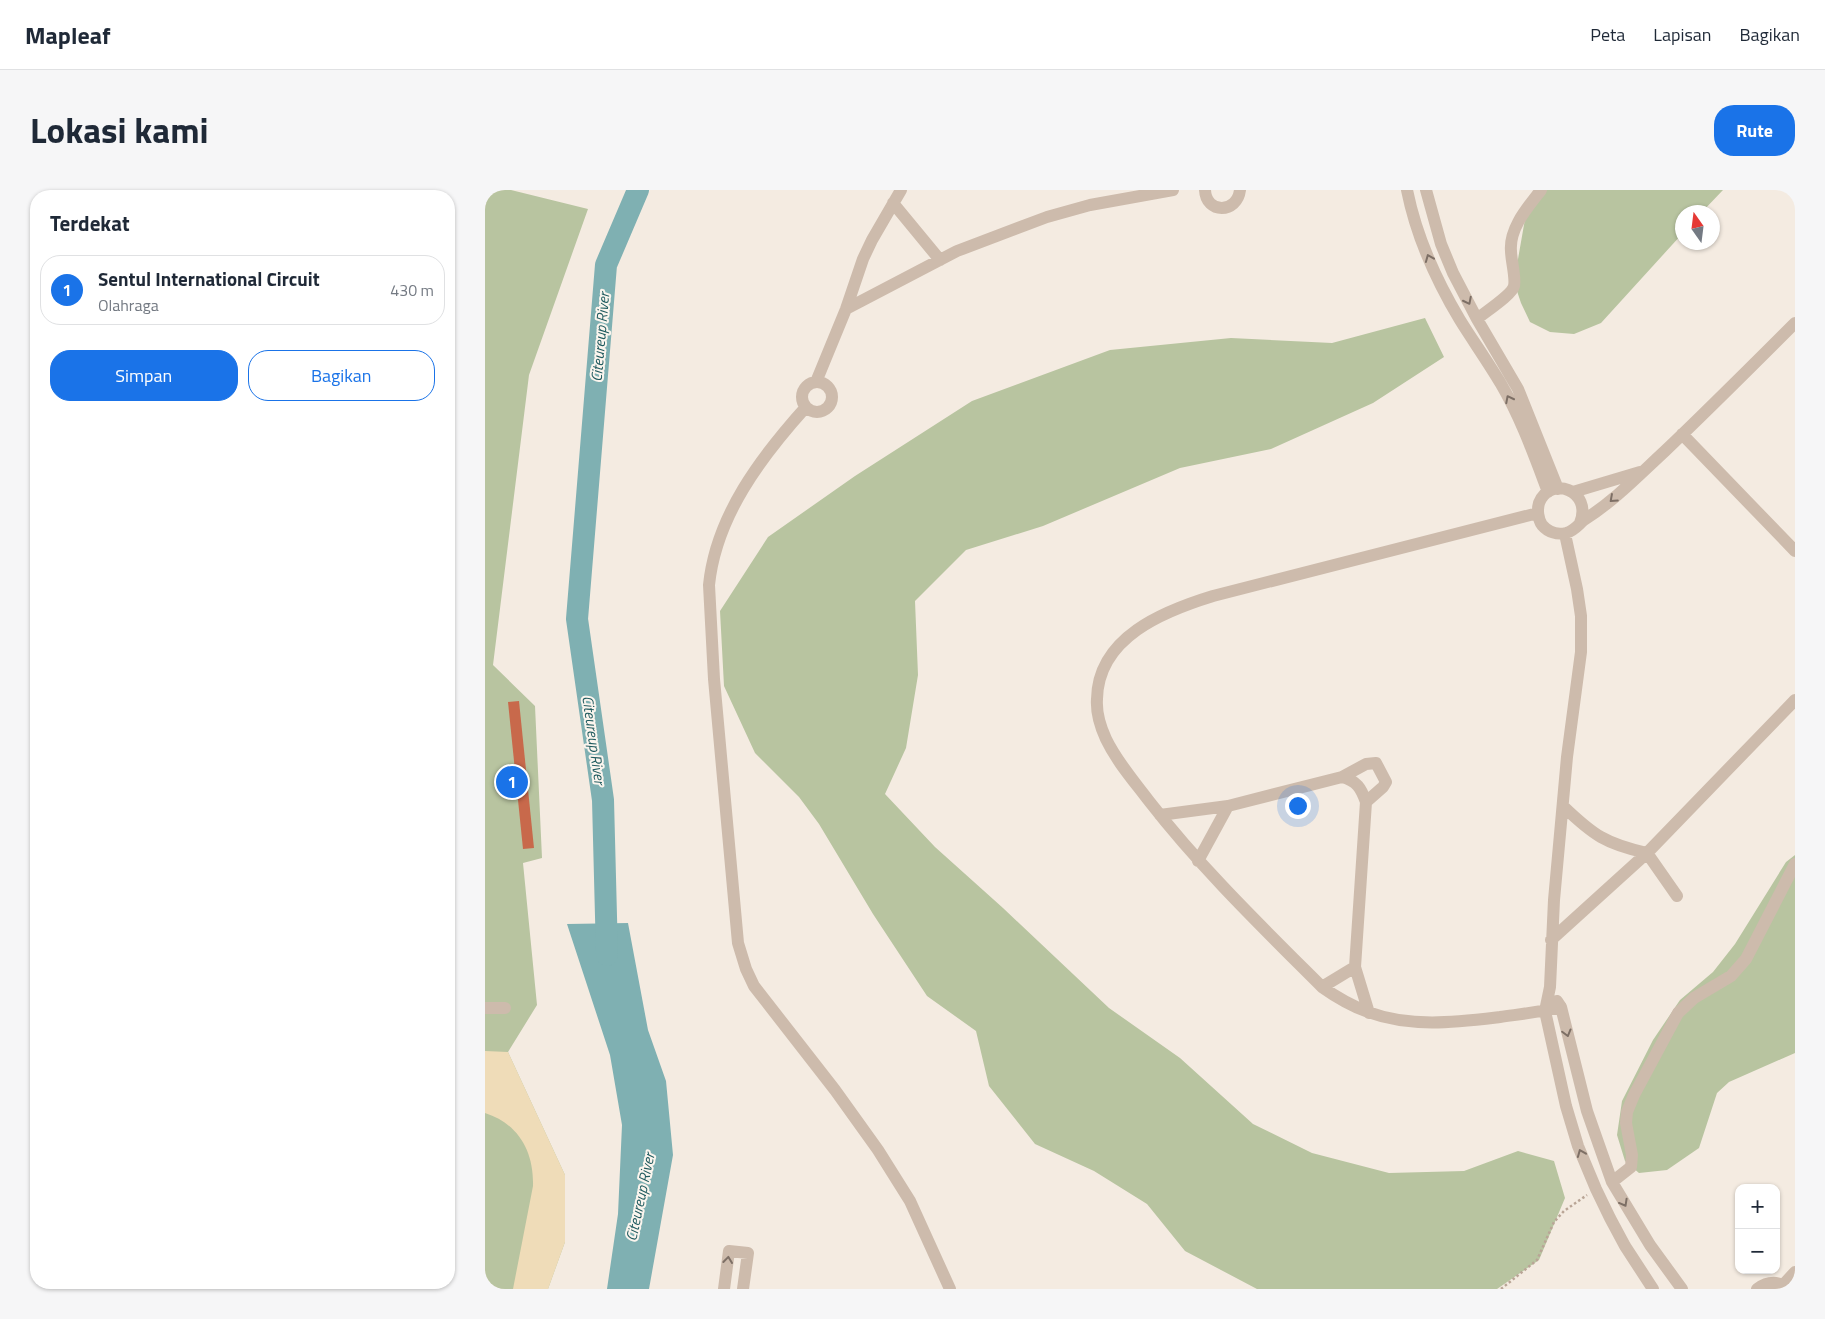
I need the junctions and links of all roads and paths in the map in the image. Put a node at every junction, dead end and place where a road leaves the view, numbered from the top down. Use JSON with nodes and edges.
{"nodes":[{"id":1,"x":901,"y":190,"type":"edge"},
{"id":2,"x":1173,"y":190,"type":"edge"},
{"id":3,"x":1205,"y":190,"type":"edge"},
{"id":4,"x":1240,"y":190,"type":"edge"},
{"id":5,"x":1407,"y":190,"type":"edge"},
{"id":6,"x":1426,"y":190,"type":"edge"},
{"id":7,"x":1541,"y":190,"type":"edge"},
{"id":8,"x":893,"y":203,"type":"junction"},
{"id":9,"x":940,"y":260,"type":"junction"},
{"id":10,"x":846,"y":309,"type":"junction"},
{"id":11,"x":1477,"y":319,"type":"junction"},
{"id":12,"x":1795,"y":323,"type":"edge"},
{"id":13,"x":815,"y":382,"type":"junction"},
{"id":14,"x":806,"y":407,"type":"junction"},
{"id":15,"x":1682,"y":434,"type":"junction"},
{"id":16,"x":1643,"y":471,"type":"junction"},
{"id":17,"x":1553,"y":490,"type":"junction"},
{"id":18,"x":1573,"y":492,"type":"junction"},
{"id":19,"x":1538,"y":513,"type":"junction"},
{"id":20,"x":1580,"y":523,"type":"junction"},
{"id":21,"x":1565,"y":534,"type":"junction"},
{"id":22,"x":1795,"y":550,"type":"edge"},
{"id":23,"x":1795,"y":700,"type":"edge"},
{"id":24,"x":1343,"y":777,"type":"junction"},
{"id":25,"x":1366,"y":802,"type":"junction"},
{"id":26,"x":1228,"y":806,"type":"junction"},
{"id":27,"x":1563,"y":806,"type":"junction"},
{"id":28,"x":1160,"y":816,"type":"junction"},
{"id":29,"x":1647,"y":852,"type":"junction"},
{"id":30,"x":1198,"y":861,"type":"junction"},
{"id":31,"x":1795,"y":864,"type":"edge"},
{"id":32,"x":1677,"y":896,"type":"dead end"},
{"id":33,"x":1551,"y":940,"type":"junction"},
{"id":34,"x":1355,"y":967,"type":"junction"},
{"id":35,"x":1321,"y":987,"type":"junction"},
{"id":36,"x":1550,"y":987,"type":"junction"},
{"id":37,"x":1561,"y":1007,"type":"junction"},
{"id":38,"x":485,"y":1008,"type":"edge"},
{"id":39,"x":505,"y":1008,"type":"dead end"},
{"id":40,"x":1545,"y":1011,"type":"junction"},
{"id":41,"x":1369,"y":1013,"type":"junction"},
{"id":42,"x":1612,"y":1182,"type":"junction"},
{"id":43,"x":1596,"y":1189,"type":"junction"},
{"id":44,"x":1795,"y":1272,"type":"edge"},
{"id":45,"x":1787,"y":1287,"type":"edge"},
{"id":46,"x":724,"y":1289,"type":"edge"},
{"id":47,"x":743,"y":1289,"type":"edge"},
{"id":48,"x":950,"y":1289,"type":"edge"},
{"id":49,"x":1501,"y":1289,"type":"edge"},
{"id":50,"x":1653,"y":1289,"type":"edge"},
{"id":51,"x":1682,"y":1289,"type":"edge"},
{"id":52,"x":1757,"y":1289,"type":"edge"}],
"edges":[{"from":1,"to":8,"type":"street"},
{"from":2,"to":9,"type":"street"},
{"from":3,"to":4,"type":"street"},
{"from":17,"to":5,"type":"street","one_way":true},
{"from":6,"to":11,"type":"street","one_way":true},
{"from":7,"to":11,"type":"street"},
{"from":8,"to":9,"type":"street"},
{"from":8,"to":10,"type":"street"},
{"from":9,"to":10,"type":"street"},
{"from":10,"to":13,"type":"street"},
{"from":11,"to":17,"type":"street"},
{"from":12,"to":15,"type":"street"},
{"from":13,"to":14,"type":"street"},
{"from":13,"to":14,"type":"street"},
{"from":14,"to":48,"type":"street"},
{"from":15,"to":16,"type":"street"},
{"from":15,"to":22,"type":"street"},
{"from":16,"to":18,"type":"street"},
{"from":16,"to":20,"type":"street","one_way":true},
{"from":17,"to":18,"type":"street"},
{"from":17,"to":19,"type":"street"},
{"from":18,"to":20,"type":"street"},
{"from":19,"to":21,"type":"street"},
{"from":19,"to":28,"type":"street"},
{"from":20,"to":21,"type":"street"},
{"from":21,"to":27,"type":"street"},
{"from":23,"to":29,"type":"street"},
{"from":24,"to":25,"type":"street"},
{"from":24,"to":25,"type":"street"},
{"from":24,"to":26,"type":"street"},
{"from":25,"to":34,"type":"street"},
{"from":26,"to":28,"type":"street"},
{"from":26,"to":30,"type":"street"},
{"from":27,"to":29,"type":"street"},
{"from":27,"to":33,"type":"street"},
{"from":28,"to":30,"type":"street"},
{"from":29,"to":32,"type":"street"},
{"from":29,"to":33,"type":"street"},
{"from":30,"to":35,"type":"street"},
{"from":31,"to":42,"type":"street"},
{"from":33,"to":36,"type":"street"},
{"from":34,"to":35,"type":"street"},
{"from":34,"to":41,"type":"street"},
{"from":35,"to":41,"type":"street"},
{"from":36,"to":37,"type":"street"},
{"from":36,"to":40,"type":"street"},
{"from":37,"to":40,"type":"street"},
{"from":37,"to":42,"type":"street","one_way":true},
{"from":38,"to":39,"type":"street"},
{"from":40,"to":41,"type":"street"},
{"from":43,"to":40,"type":"street","one_way":true},
{"from":42,"to":51,"type":"street","one_way":true},
{"from":43,"to":49,"type":"path"},
{"from":43,"to":50,"type":"street"},
{"from":44,"to":45,"type":"street"},
{"from":45,"to":52,"type":"street"},
{"from":46,"to":47,"type":"street","one_way":true}]}
